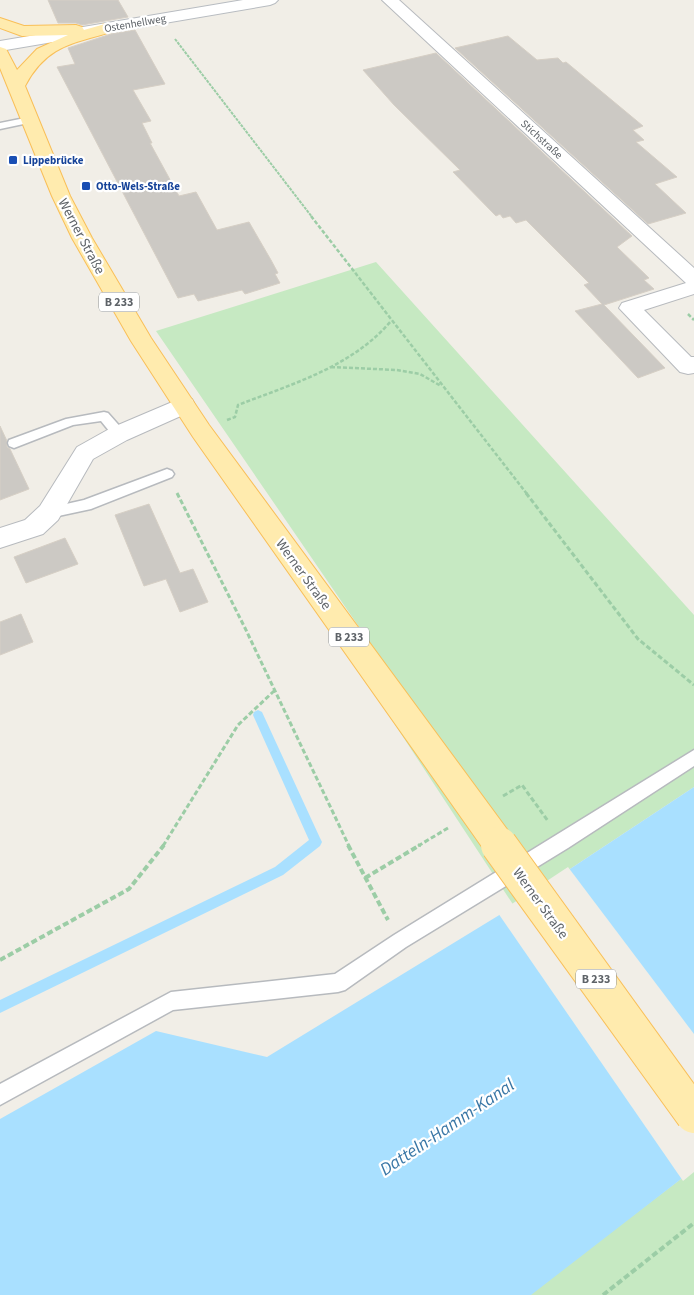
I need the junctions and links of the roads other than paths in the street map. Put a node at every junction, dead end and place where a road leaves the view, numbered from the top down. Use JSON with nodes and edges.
{"nodes":[{"id":1,"x":270,"y":0,"type":"edge"},
{"id":2,"x":390,"y":0,"type":"edge"},
{"id":3,"x":0,"y":23,"type":"edge"},
{"id":4,"x":105,"y":29,"type":"junction"},
{"id":5,"x":0,"y":46,"type":"edge"},
{"id":6,"x":0,"y":52,"type":"edge"},
{"id":7,"x":18,"y":86,"type":"junction"},
{"id":8,"x":30,"y":120,"type":"junction"},
{"id":9,"x":0,"y":126,"type":"edge"},
{"id":10,"x":694,"y":278,"type":"edge"},
{"id":11,"x":694,"y":287,"type":"edge"},
{"id":12,"x":694,"y":364,"type":"edge"},
{"id":13,"x":184,"y":405,"type":"junction"},
{"id":14,"x":119,"y":434,"type":"junction"},
{"id":15,"x":14,"y":443,"type":"dead end"},
{"id":16,"x":167,"y":474,"type":"road end"},
{"id":17,"x":49,"y":513,"type":"junction"},
{"id":18,"x":0,"y":538,"type":"edge"},
{"id":19,"x":694,"y":757,"type":"edge"},
{"id":20,"x":0,"y":1095,"type":"edge"},
{"id":21,"x":694,"y":1115,"type":"edge"}],
"edges":[{"from":1,"to":4,"type":"street","name":"Ostenhellweg"},
{"from":2,"to":10,"type":"street","name":"Stichstraße"},
{"from":3,"to":4,"type":"main road"},
{"from":4,"to":5,"type":"street","name":"Ostenhellweg"},
{"from":4,"to":7,"type":"main road"},
{"from":6,"to":7,"type":"main road","name":"Werner Straße","number":"B 233"},
{"from":7,"to":8,"type":"main road","name":"Werner Straße","number":"B 233"},
{"from":8,"to":9,"type":"lane"},
{"from":8,"to":13,"type":"main road","name":"Werner Straße","number":"B 233"},
{"from":11,"to":12,"type":"street"},
{"from":13,"to":14,"type":"street"},
{"from":13,"to":21,"type":"main road","name":"Werner Straße","number":"B 233","bridge":true},
{"from":14,"to":15,"type":"lane"},
{"from":14,"to":17,"type":"street"},
{"from":16,"to":17,"type":"lane"},
{"from":17,"to":18,"type":"street"},
{"from":19,"to":20,"type":"lane"}]}
